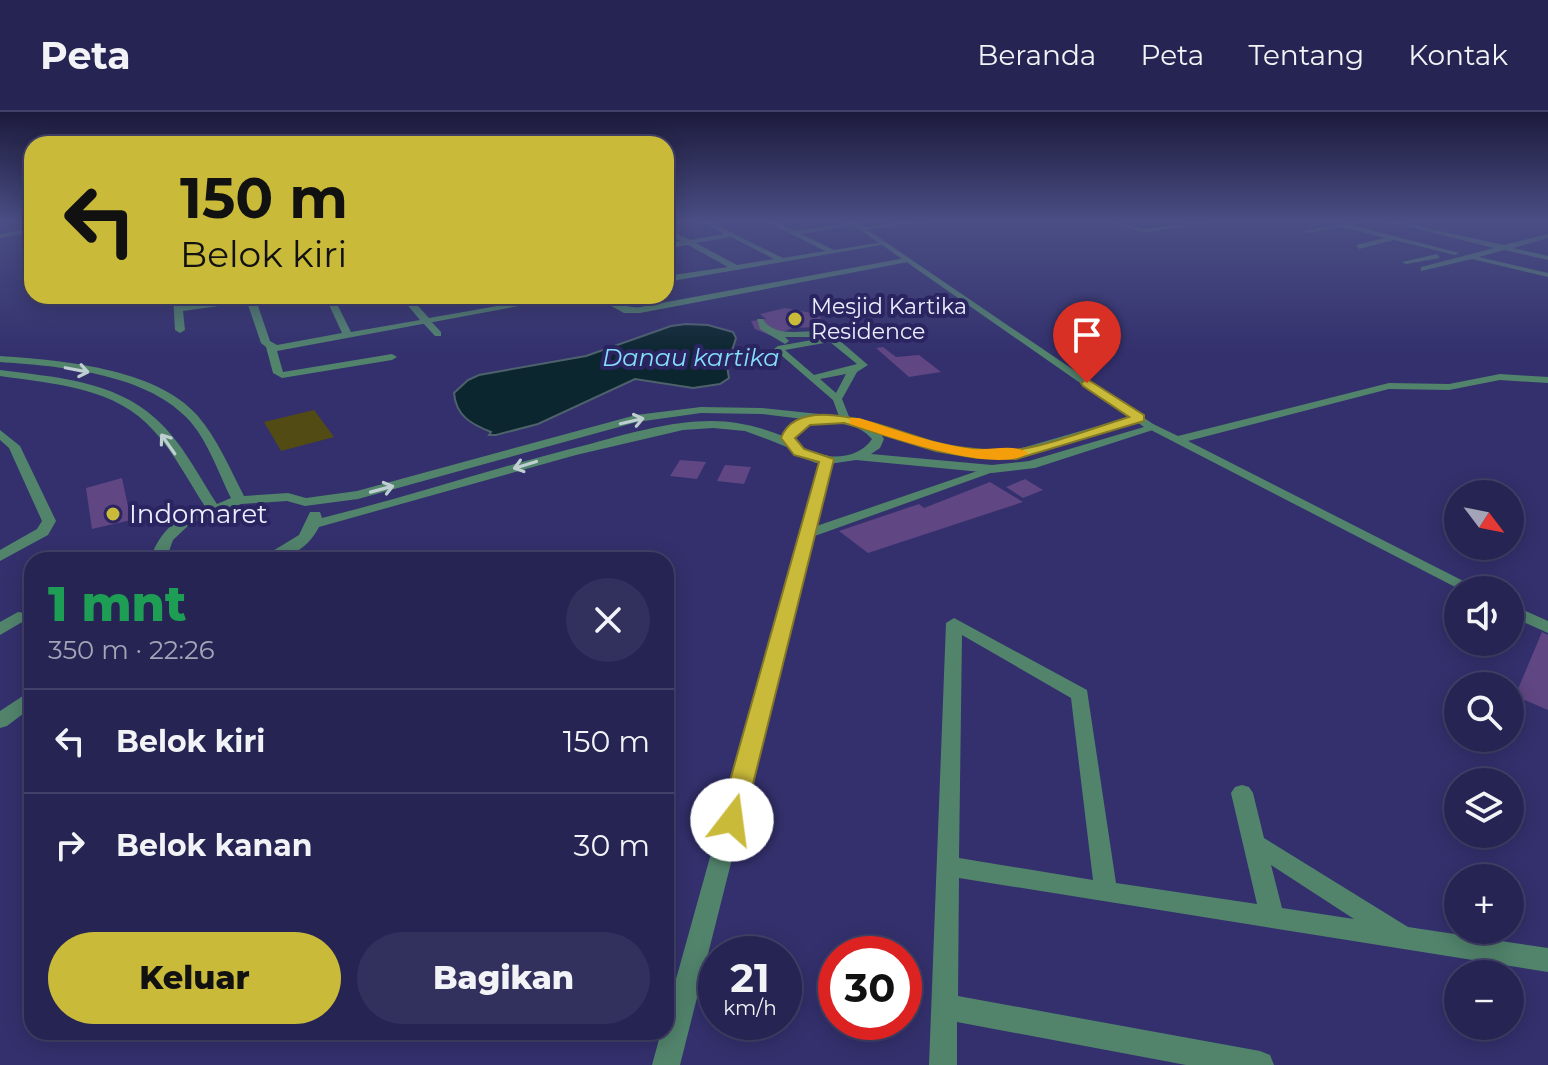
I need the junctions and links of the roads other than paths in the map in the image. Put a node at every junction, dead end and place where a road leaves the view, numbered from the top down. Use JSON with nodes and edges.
{"nodes":[{"id":1,"x":738,"y":266,"type":"edge"},
{"id":2,"x":796,"y":266,"type":"edge"},
{"id":3,"x":866,"y":266,"type":"edge"},
{"id":4,"x":915,"y":266,"type":"edge"},
{"id":5,"x":1435,"y":266,"type":"edge"},
{"id":6,"x":1513,"y":266,"type":"edge"},
{"id":7,"x":735,"y":267,"type":"joint"},
{"id":8,"x":676,"y":269,"type":"dead end"},
{"id":9,"x":1424,"y":269,"type":"dead end"},
{"id":10,"x":687,"y":275,"type":"junction"},
{"id":11,"x":815,"y":275,"type":"junction"},
{"id":12,"x":1548,"y":275,"type":"edge"},
{"id":13,"x":674,"y":277,"type":"edge"},
{"id":14,"x":674,"y":303,"type":"edge"},
{"id":15,"x":178,"y":304,"type":"edge"},
{"id":16,"x":209,"y":304,"type":"edge"},
{"id":17,"x":252,"y":304,"type":"edge"},
{"id":18,"x":333,"y":304,"type":"edge"},
{"id":19,"x":411,"y":304,"type":"edge"},
{"id":20,"x":505,"y":304,"type":"edge"},
{"id":21,"x":616,"y":304,"type":"edge"},
{"id":22,"x":668,"y":304,"type":"edge"},
{"id":23,"x":179,"y":309,"type":"junction"},
{"id":24,"x":426,"y":321,"type":"junction"},
{"id":25,"x":760,"y":321,"type":"dead end"},
{"id":26,"x":180,"y":330,"type":"dead end"},
{"id":27,"x":438,"y":334,"type":"dead end"},
{"id":28,"x":778,"y":334,"type":"junction"},
{"id":29,"x":863,"y":334,"type":"dead end"},
{"id":30,"x":831,"y":335,"type":"junction"},
{"id":31,"x":348,"y":336,"type":"junction"},
{"id":32,"x":271,"y":347,"type":"junction"},
{"id":33,"x":790,"y":347,"type":"junction"},
{"id":34,"x":392,"y":357,"type":"dead end"},
{"id":35,"x":0,"y":359,"type":"edge"},
{"id":36,"x":853,"y":370,"type":"junction"},
{"id":37,"x":0,"y":373,"type":"edge"},
{"id":38,"x":812,"y":378,"type":"junction"},
{"id":39,"x":1548,"y":380,"type":"edge"},
{"id":40,"x":837,"y":399,"type":"junction"},
{"id":41,"x":1139,"y":418,"type":"junction"},
{"id":42,"x":818,"y":419,"type":"junction"},
{"id":43,"x":845,"y":419,"type":"junction"},
{"id":44,"x":868,"y":427,"type":"junction"},
{"id":45,"x":1153,"y":428,"type":"junction"},
{"id":46,"x":0,"y":434,"type":"edge"},
{"id":47,"x":1177,"y":440,"type":"junction"},
{"id":48,"x":791,"y":445,"type":"junction"},
{"id":49,"x":858,"y":457,"type":"junction"},
{"id":50,"x":827,"y":459,"type":"junction"},
{"id":51,"x":992,"y":469,"type":"junction"},
{"id":52,"x":239,"y":500,"type":"junction"},
{"id":53,"x":305,"y":502,"type":"junction"},
{"id":54,"x":213,"y":508,"type":"junction"},
{"id":55,"x":315,"y":524,"type":"junction"},
{"id":56,"x":807,"y":534,"type":"junction"},
{"id":57,"x":161,"y":552,"type":"edge"},
{"id":58,"x":280,"y":552,"type":"edge"},
{"id":59,"x":0,"y":556,"type":"edge"},
{"id":60,"x":1445,"y":576,"type":"edge"},
{"id":61,"x":1524,"y":616,"type":"edge"},
{"id":62,"x":18,"y":617,"type":"dead end"},
{"id":63,"x":1548,"y":628,"type":"edge"},
{"id":64,"x":0,"y":630,"type":"edge"},
{"id":65,"x":24,"y":703,"type":"edge"},
{"id":66,"x":0,"y":721,"type":"edge"},
{"id":67,"x":1242,"y":793,"type":"dead end"},
{"id":68,"x":1254,"y":843,"type":"junction"},
{"id":69,"x":947,"y":866,"type":"junction"},
{"id":70,"x":1106,"y":892,"type":"junction"},
{"id":71,"x":1272,"y":917,"type":"junction"},
{"id":72,"x":1406,"y":938,"type":"junction"},
{"id":73,"x":1548,"y":960,"type":"edge"},
{"id":74,"x":945,"y":1007,"type":"junction"},
{"id":75,"x":674,"y":1035,"type":"edge"},
{"id":76,"x":673,"y":1040,"type":"edge"},
{"id":77,"x":666,"y":1065,"type":"edge"},
{"id":78,"x":943,"y":1065,"type":"edge"},
{"id":79,"x":1260,"y":1065,"type":"edge"}],
"edges":[{"from":1,"to":7,"type":"street"},
{"from":2,"to":11,"type":"street"},
{"from":3,"to":11,"type":"street"},
{"from":4,"to":41,"type":"street"},
{"from":5,"to":9,"type":"street"},
{"from":6,"to":12,"type":"street"},
{"from":7,"to":10,"type":"street"},
{"from":8,"to":10,"type":"street"},
{"from":10,"to":13,"type":"street"},
{"from":11,"to":14,"type":"street"},
{"from":15,"to":23,"type":"street"},
{"from":16,"to":23,"type":"street"},
{"from":17,"to":32,"type":"street"},
{"from":18,"to":31,"type":"street"},
{"from":19,"to":24,"type":"street"},
{"from":20,"to":24,"type":"street"},
{"from":21,"to":22,"type":"street"},
{"from":23,"to":26,"type":"street"},
{"from":24,"to":27,"type":"lane"},
{"from":24,"to":31,"type":"street"},
{"from":25,"to":28,"type":"lane"},
{"from":28,"to":30,"type":"lane"},
{"from":28,"to":33,"type":"lane"},
{"from":29,"to":30,"type":"lane"},
{"from":30,"to":33,"type":"lane"},
{"from":30,"to":36,"type":"lane"},
{"from":31,"to":32,"type":"street"},
{"from":32,"to":34,"type":"street"},
{"from":33,"to":38,"type":"lane"},
{"from":35,"to":52,"type":"street","one_way":true},
{"from":36,"to":38,"type":"lane"},
{"from":36,"to":40,"type":"lane"},
{"from":54,"to":37,"type":"street","one_way":true},
{"from":38,"to":40,"type":"lane"},
{"from":39,"to":47,"type":"street"},
{"from":40,"to":43,"type":"lane"},
{"from":41,"to":44,"type":"street"},
{"from":41,"to":45,"type":"street"},
{"from":42,"to":43,"type":"street"},
{"from":42,"to":48,"type":"street"},
{"from":53,"to":42,"type":"street","one_way":true},
{"from":43,"to":44,"type":"street"},
{"from":44,"to":49,"type":"street"},
{"from":45,"to":47,"type":"street"},
{"from":45,"to":51,"type":"street"},
{"from":46,"to":59,"type":"street"},
{"from":47,"to":60,"type":"street"},
{"from":48,"to":50,"type":"street"},
{"from":48,"to":55,"type":"street","one_way":true},
{"from":49,"to":50,"type":"street"},
{"from":49,"to":51,"type":"street"},
{"from":50,"to":56,"type":"street"},
{"from":51,"to":56,"type":"lane"},
{"from":52,"to":53,"type":"street"},
{"from":52,"to":54,"type":"street"},
{"from":53,"to":55,"type":"street"},
{"from":54,"to":57,"type":"street"},
{"from":55,"to":58,"type":"street"},
{"from":56,"to":75,"type":"street"},
{"from":61,"to":63,"type":"street"},
{"from":62,"to":64,"type":"street"},
{"from":65,"to":66,"type":"street"},
{"from":67,"to":68,"type":"street"},
{"from":68,"to":71,"type":"street"},
{"from":68,"to":72,"type":"street"},
{"from":69,"to":70,"type":"street"},
{"from":69,"to":70,"type":"street"},
{"from":69,"to":74,"type":"street"},
{"from":70,"to":71,"type":"street"},
{"from":71,"to":72,"type":"street"},
{"from":72,"to":73,"type":"street"},
{"from":74,"to":78,"type":"street"},
{"from":74,"to":79,"type":"street"},
{"from":76,"to":77,"type":"street"}]}
